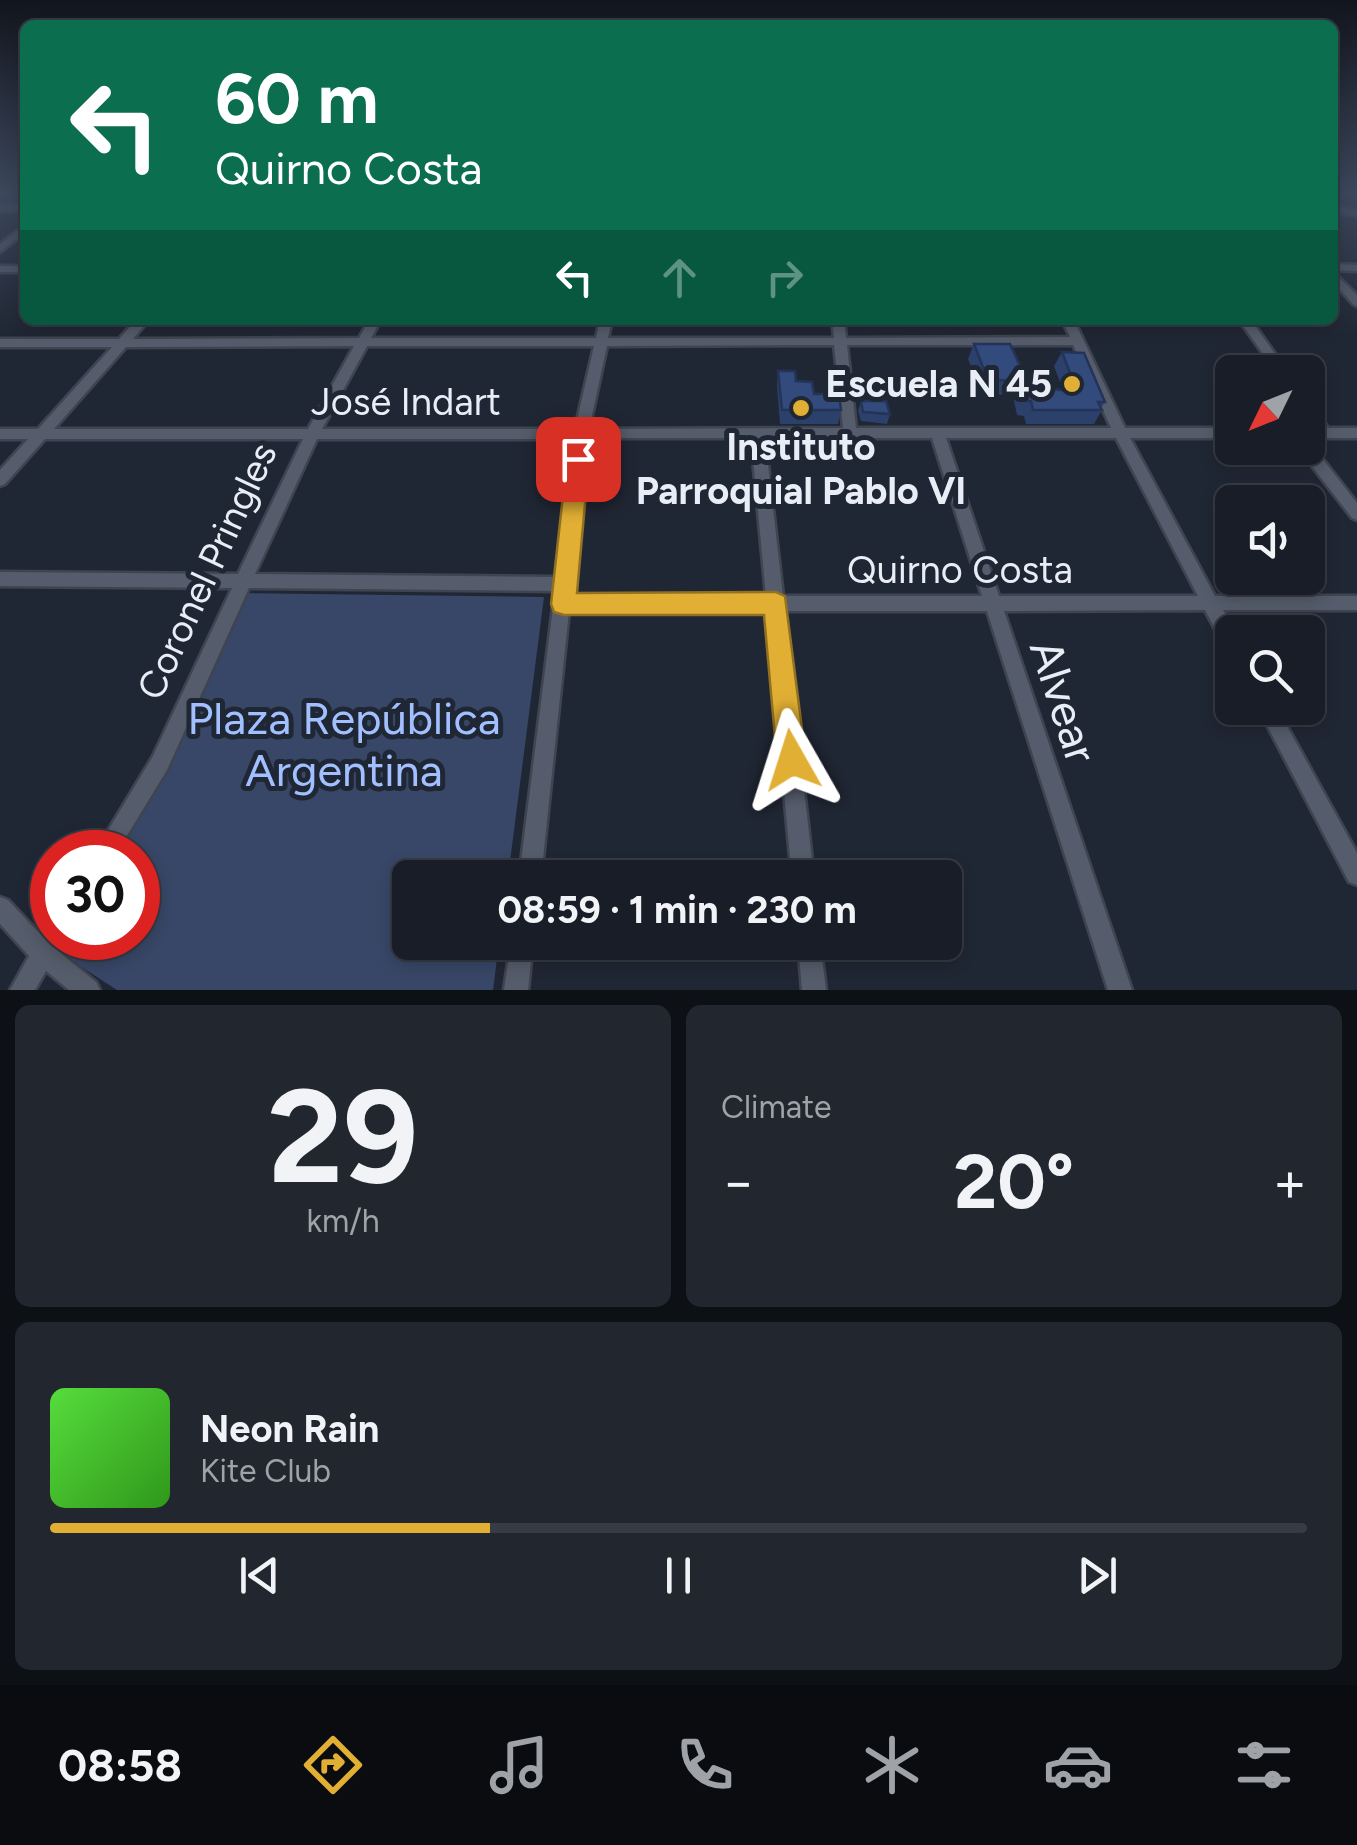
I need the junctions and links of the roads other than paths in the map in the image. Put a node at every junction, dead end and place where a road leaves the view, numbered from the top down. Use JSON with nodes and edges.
{"nodes":[{"id":1,"x":1338,"y":278,"type":"edge"},
{"id":2,"x":1357,"y":302,"type":"edge"},
{"id":3,"x":138,"y":325,"type":"edge"},
{"id":4,"x":373,"y":325,"type":"edge"},
{"id":5,"x":605,"y":325,"type":"edge"},
{"id":6,"x":838,"y":325,"type":"edge"},
{"id":7,"x":1070,"y":325,"type":"edge"},
{"id":8,"x":1248,"y":325,"type":"edge"},
{"id":9,"x":1077,"y":340,"type":"junction"},
{"id":10,"x":601,"y":341,"type":"junction"},
{"id":11,"x":123,"y":342,"type":"junction"},
{"id":12,"x":363,"y":342,"type":"junction"},
{"id":13,"x":840,"y":342,"type":"junction"},
{"id":14,"x":0,"y":343,"type":"edge"},
{"id":15,"x":1270,"y":355,"type":"edge"},
{"id":16,"x":850,"y":432,"type":"junction"},
{"id":17,"x":1120,"y":433,"type":"junction"},
{"id":18,"x":1215,"y":433,"type":"edge"},
{"id":19,"x":1325,"y":433,"type":"edge"},
{"id":20,"x":1357,"y":433,"type":"edge"},
{"id":21,"x":0,"y":434,"type":"edge"},
{"id":22,"x":42,"y":434,"type":"junction"},
{"id":23,"x":312,"y":434,"type":"junction"},
{"id":24,"x":938,"y":434,"type":"junction"},
{"id":25,"x":581,"y":435,"type":"junction"},
{"id":26,"x":758,"y":435,"type":"junction"},
{"id":27,"x":1319,"y":465,"type":"edge"},
{"id":28,"x":0,"y":480,"type":"edge"},
{"id":29,"x":1357,"y":514,"type":"edge"},
{"id":30,"x":0,"y":579,"type":"edge"},
{"id":31,"x":242,"y":582,"type":"junction"},
{"id":32,"x":565,"y":584,"type":"junction"},
{"id":33,"x":1209,"y":601,"type":"junction"},
{"id":34,"x":1357,"y":603,"type":"edge"},
{"id":35,"x":564,"y":604,"type":"junction"},
{"id":36,"x":776,"y":604,"type":"junction"},
{"id":37,"x":993,"y":604,"type":"junction"},
{"id":38,"x":1216,"y":615,"type":"edge"},
{"id":39,"x":1276,"y":725,"type":"edge"},
{"id":40,"x":118,"y":830,"type":"edge"},
{"id":41,"x":532,"y":860,"type":"edge"},
{"id":42,"x":801,"y":860,"type":"edge"},
{"id":43,"x":1357,"y":874,"type":"edge"},
{"id":44,"x":0,"y":908,"type":"edge"},
{"id":45,"x":30,"y":932,"type":"edge"},
{"id":46,"x":40,"y":960,"type":"edge"},
{"id":47,"x":61,"y":960,"type":"edge"},
{"id":48,"x":520,"y":960,"type":"edge"},
{"id":49,"x":811,"y":960,"type":"edge"},
{"id":50,"x":22,"y":990,"type":"edge"},
{"id":51,"x":88,"y":990,"type":"edge"},
{"id":52,"x":516,"y":990,"type":"edge"},
{"id":53,"x":814,"y":990,"type":"edge"},
{"id":54,"x":1120,"y":990,"type":"edge"}],
"edges":[{"from":1,"to":2,"type":"street"},
{"from":3,"to":11,"type":"street"},
{"from":4,"to":12,"type":"street","name":"Coronel Pringles"},
{"from":5,"to":10,"type":"street"},
{"from":6,"to":13,"type":"street"},
{"from":7,"to":9,"type":"street"},
{"from":8,"to":15,"type":"street"},
{"from":9,"to":13,"type":"street"},
{"from":9,"to":17,"type":"street"},
{"from":10,"to":12,"type":"street"},
{"from":10,"to":13,"type":"street"},
{"from":10,"to":25,"type":"street"},
{"from":11,"to":12,"type":"street"},
{"from":11,"to":14,"type":"street"},
{"from":11,"to":22,"type":"street"},
{"from":12,"to":23,"type":"street","name":"Coronel Pringles"},
{"from":13,"to":16,"type":"street"},
{"from":16,"to":24,"type":"street","name":"José Indart"},
{"from":16,"to":26,"type":"street","name":"José Indart"},
{"from":17,"to":18,"type":"street","name":"José Indart"},
{"from":17,"to":24,"type":"street","name":"José Indart"},
{"from":17,"to":33,"type":"street"},
{"from":19,"to":20,"type":"street"},
{"from":21,"to":22,"type":"street","name":"José Indart"},
{"from":22,"to":23,"type":"street","name":"José Indart"},
{"from":22,"to":28,"type":"street"},
{"from":23,"to":25,"type":"street","name":"José Indart"},
{"from":23,"to":31,"type":"street","name":"Coronel Pringles"},
{"from":24,"to":37,"type":"street","name":"Alvear"},
{"from":25,"to":26,"type":"street","name":"José Indart"},
{"from":25,"to":32,"type":"street"},
{"from":26,"to":36,"type":"street"},
{"from":27,"to":29,"type":"street"},
{"from":30,"to":31,"type":"street"},
{"from":31,"to":32,"type":"street"},
{"from":31,"to":40,"type":"street","name":"Coronel Pringles"},
{"from":32,"to":35,"type":"street"},
{"from":33,"to":34,"type":"street","name":"Quirno Costa"},
{"from":33,"to":37,"type":"street","name":"Quirno Costa"},
{"from":33,"to":38,"type":"street"},
{"from":35,"to":36,"type":"street","name":"Quirno Costa"},
{"from":35,"to":41,"type":"street"},
{"from":36,"to":37,"type":"street","name":"Quirno Costa"},
{"from":36,"to":42,"type":"street"},
{"from":37,"to":54,"type":"street","name":"Alvear"},
{"from":39,"to":43,"type":"street"},
{"from":44,"to":45,"type":"street"},
{"from":46,"to":50,"type":"street"},
{"from":47,"to":51,"type":"street"},
{"from":48,"to":52,"type":"street"},
{"from":49,"to":53,"type":"street"}]}
